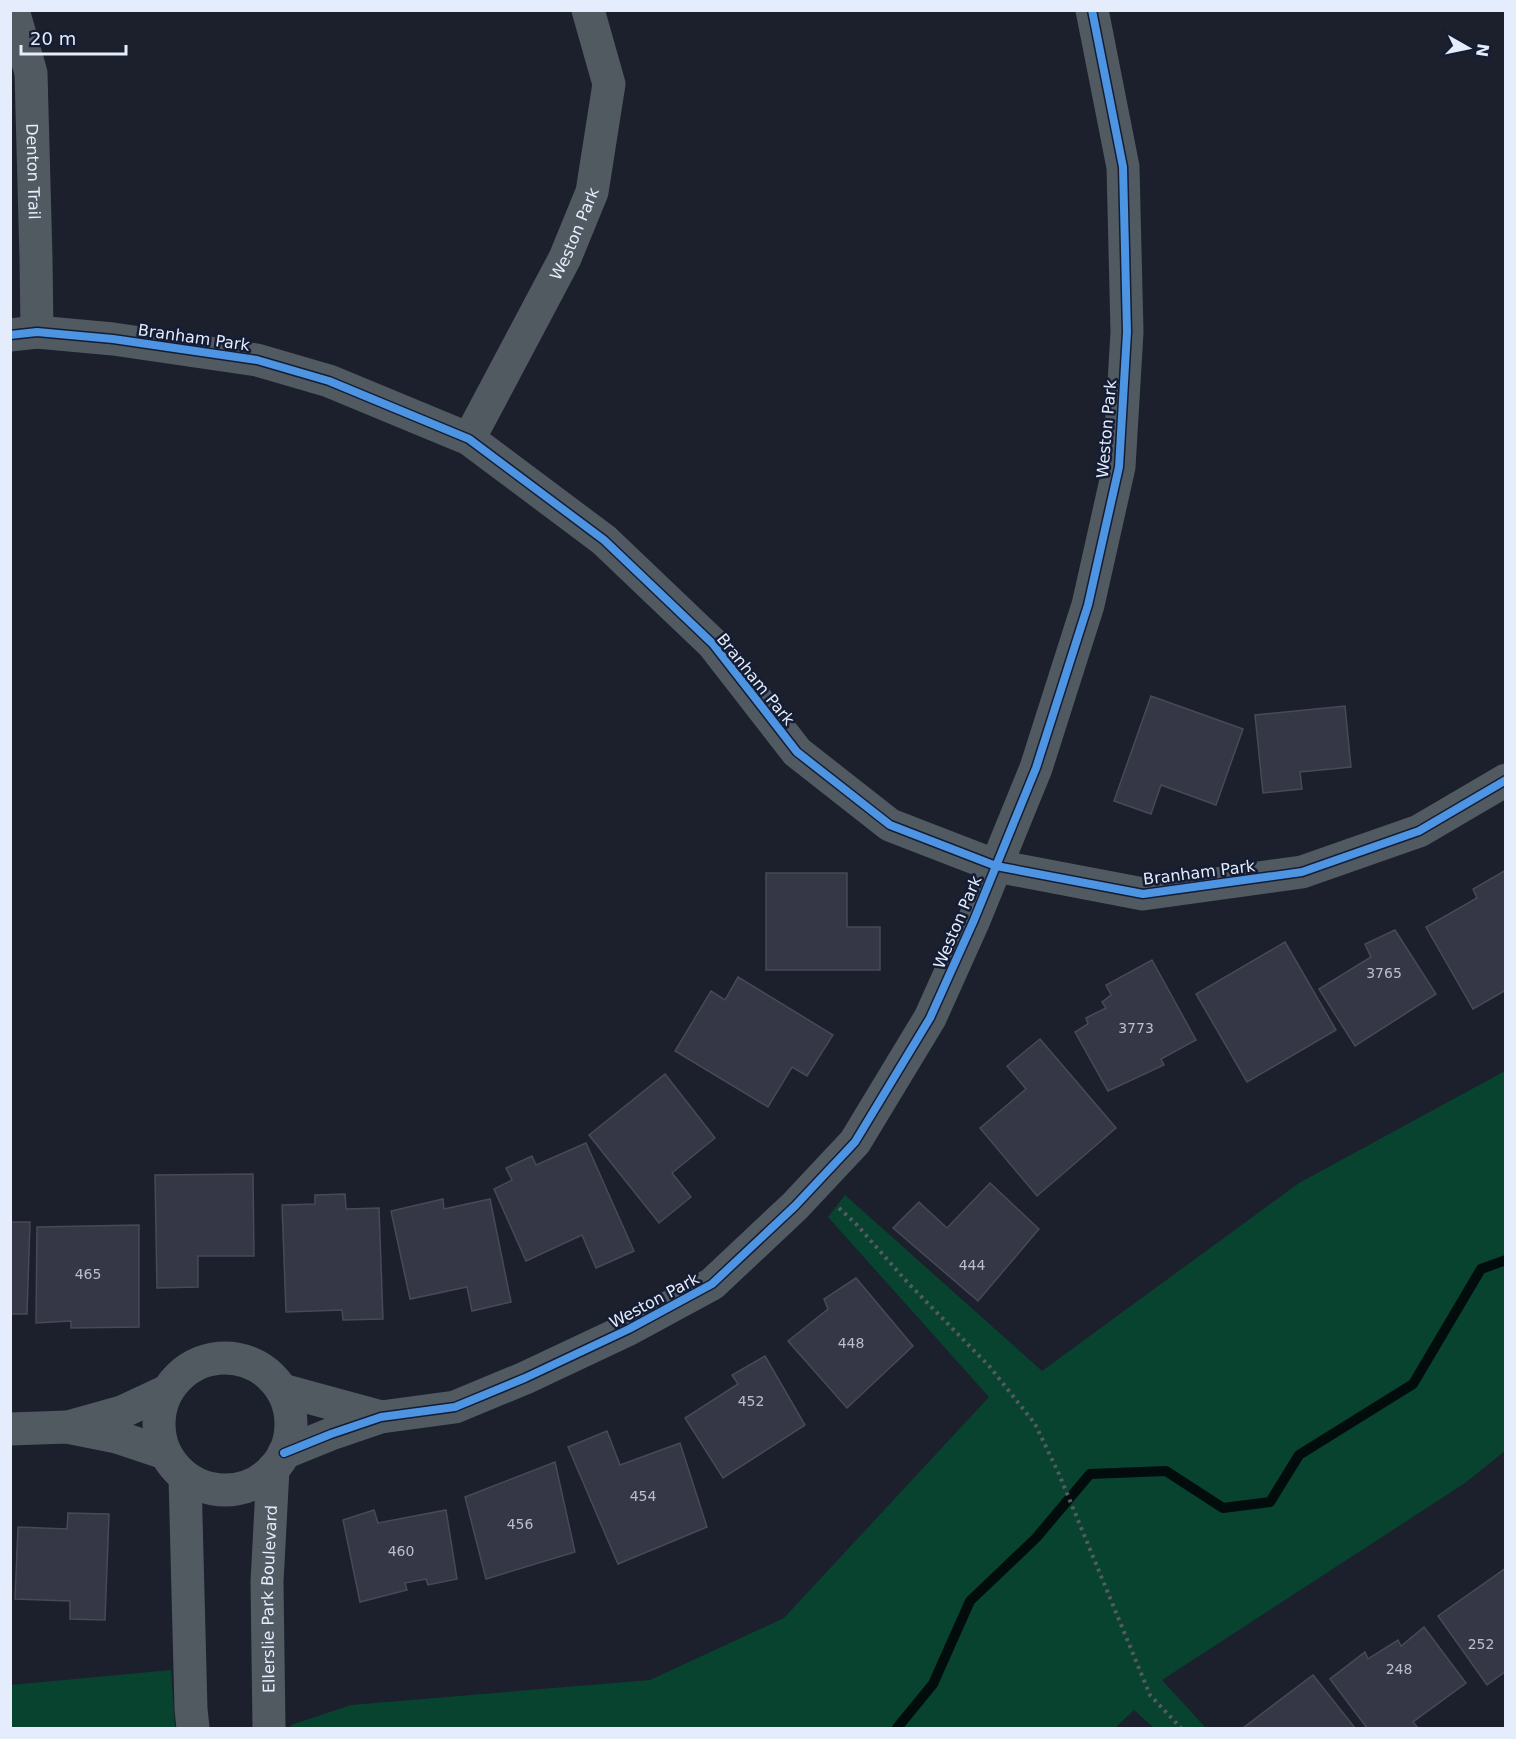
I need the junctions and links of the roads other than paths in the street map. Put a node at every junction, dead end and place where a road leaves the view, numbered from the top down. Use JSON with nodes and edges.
{"nodes":[{"id":1,"x":13,"y":10,"type":"edge"},
{"id":2,"x":588,"y":10,"type":"edge"},
{"id":3,"x":1092,"y":10,"type":"edge"},
{"id":4,"x":24,"y":334,"type":"edge"},
{"id":5,"x":469,"y":439,"type":"junction"},
{"id":6,"x":1506,"y":780,"type":"edge"},
{"id":7,"x":996,"y":866,"type":"junction"},
{"id":8,"x":282,"y":1390,"type":"junction"},
{"id":9,"x":167,"y":1391,"type":"junction"},
{"id":10,"x":381,"y":1417,"type":"junction"},
{"id":11,"x":68,"y":1427,"type":"junction"},
{"id":12,"x":10,"y":1429,"type":"edge"},
{"id":13,"x":278,"y":1461,"type":"junction"},
{"id":14,"x":175,"y":1465,"type":"junction"},
{"id":15,"x":193,"y":1728,"type":"edge"},
{"id":16,"x":268,"y":1728,"type":"edge"}],
"edges":[{"from":1,"to":4,"type":"street","name":"Denton Trail"},
{"from":2,"to":5,"type":"street","name":"Weston Park"},
{"from":3,"to":7,"type":"street","name":"Weston Park"},
{"from":4,"to":5,"type":"street","name":"Branham Park"},
{"from":5,"to":7,"type":"street","name":"Branham Park"},
{"from":6,"to":7,"type":"street","name":"Branham Park"},
{"from":7,"to":10,"type":"street","name":"Weston Park"},
{"from":8,"to":9,"type":"street","name":"Weston Park"},
{"from":8,"to":10,"type":"street","name":"Weston Park"},
{"from":8,"to":13,"type":"street","name":"Weston Park"},
{"from":9,"to":11,"type":"street","name":"Weston Park"},
{"from":9,"to":14,"type":"street","name":"Weston Park"},
{"from":10,"to":13,"type":"street","name":"Weston Park"},
{"from":11,"to":12,"type":"street","name":"Weston Park"},
{"from":11,"to":14,"type":"street","name":"Weston Park"},
{"from":13,"to":14,"type":"street","name":"Weston Park"},
{"from":13,"to":16,"type":"street","name":"Ellerslie Park Boulevard"},
{"from":14,"to":15,"type":"street"}]}
